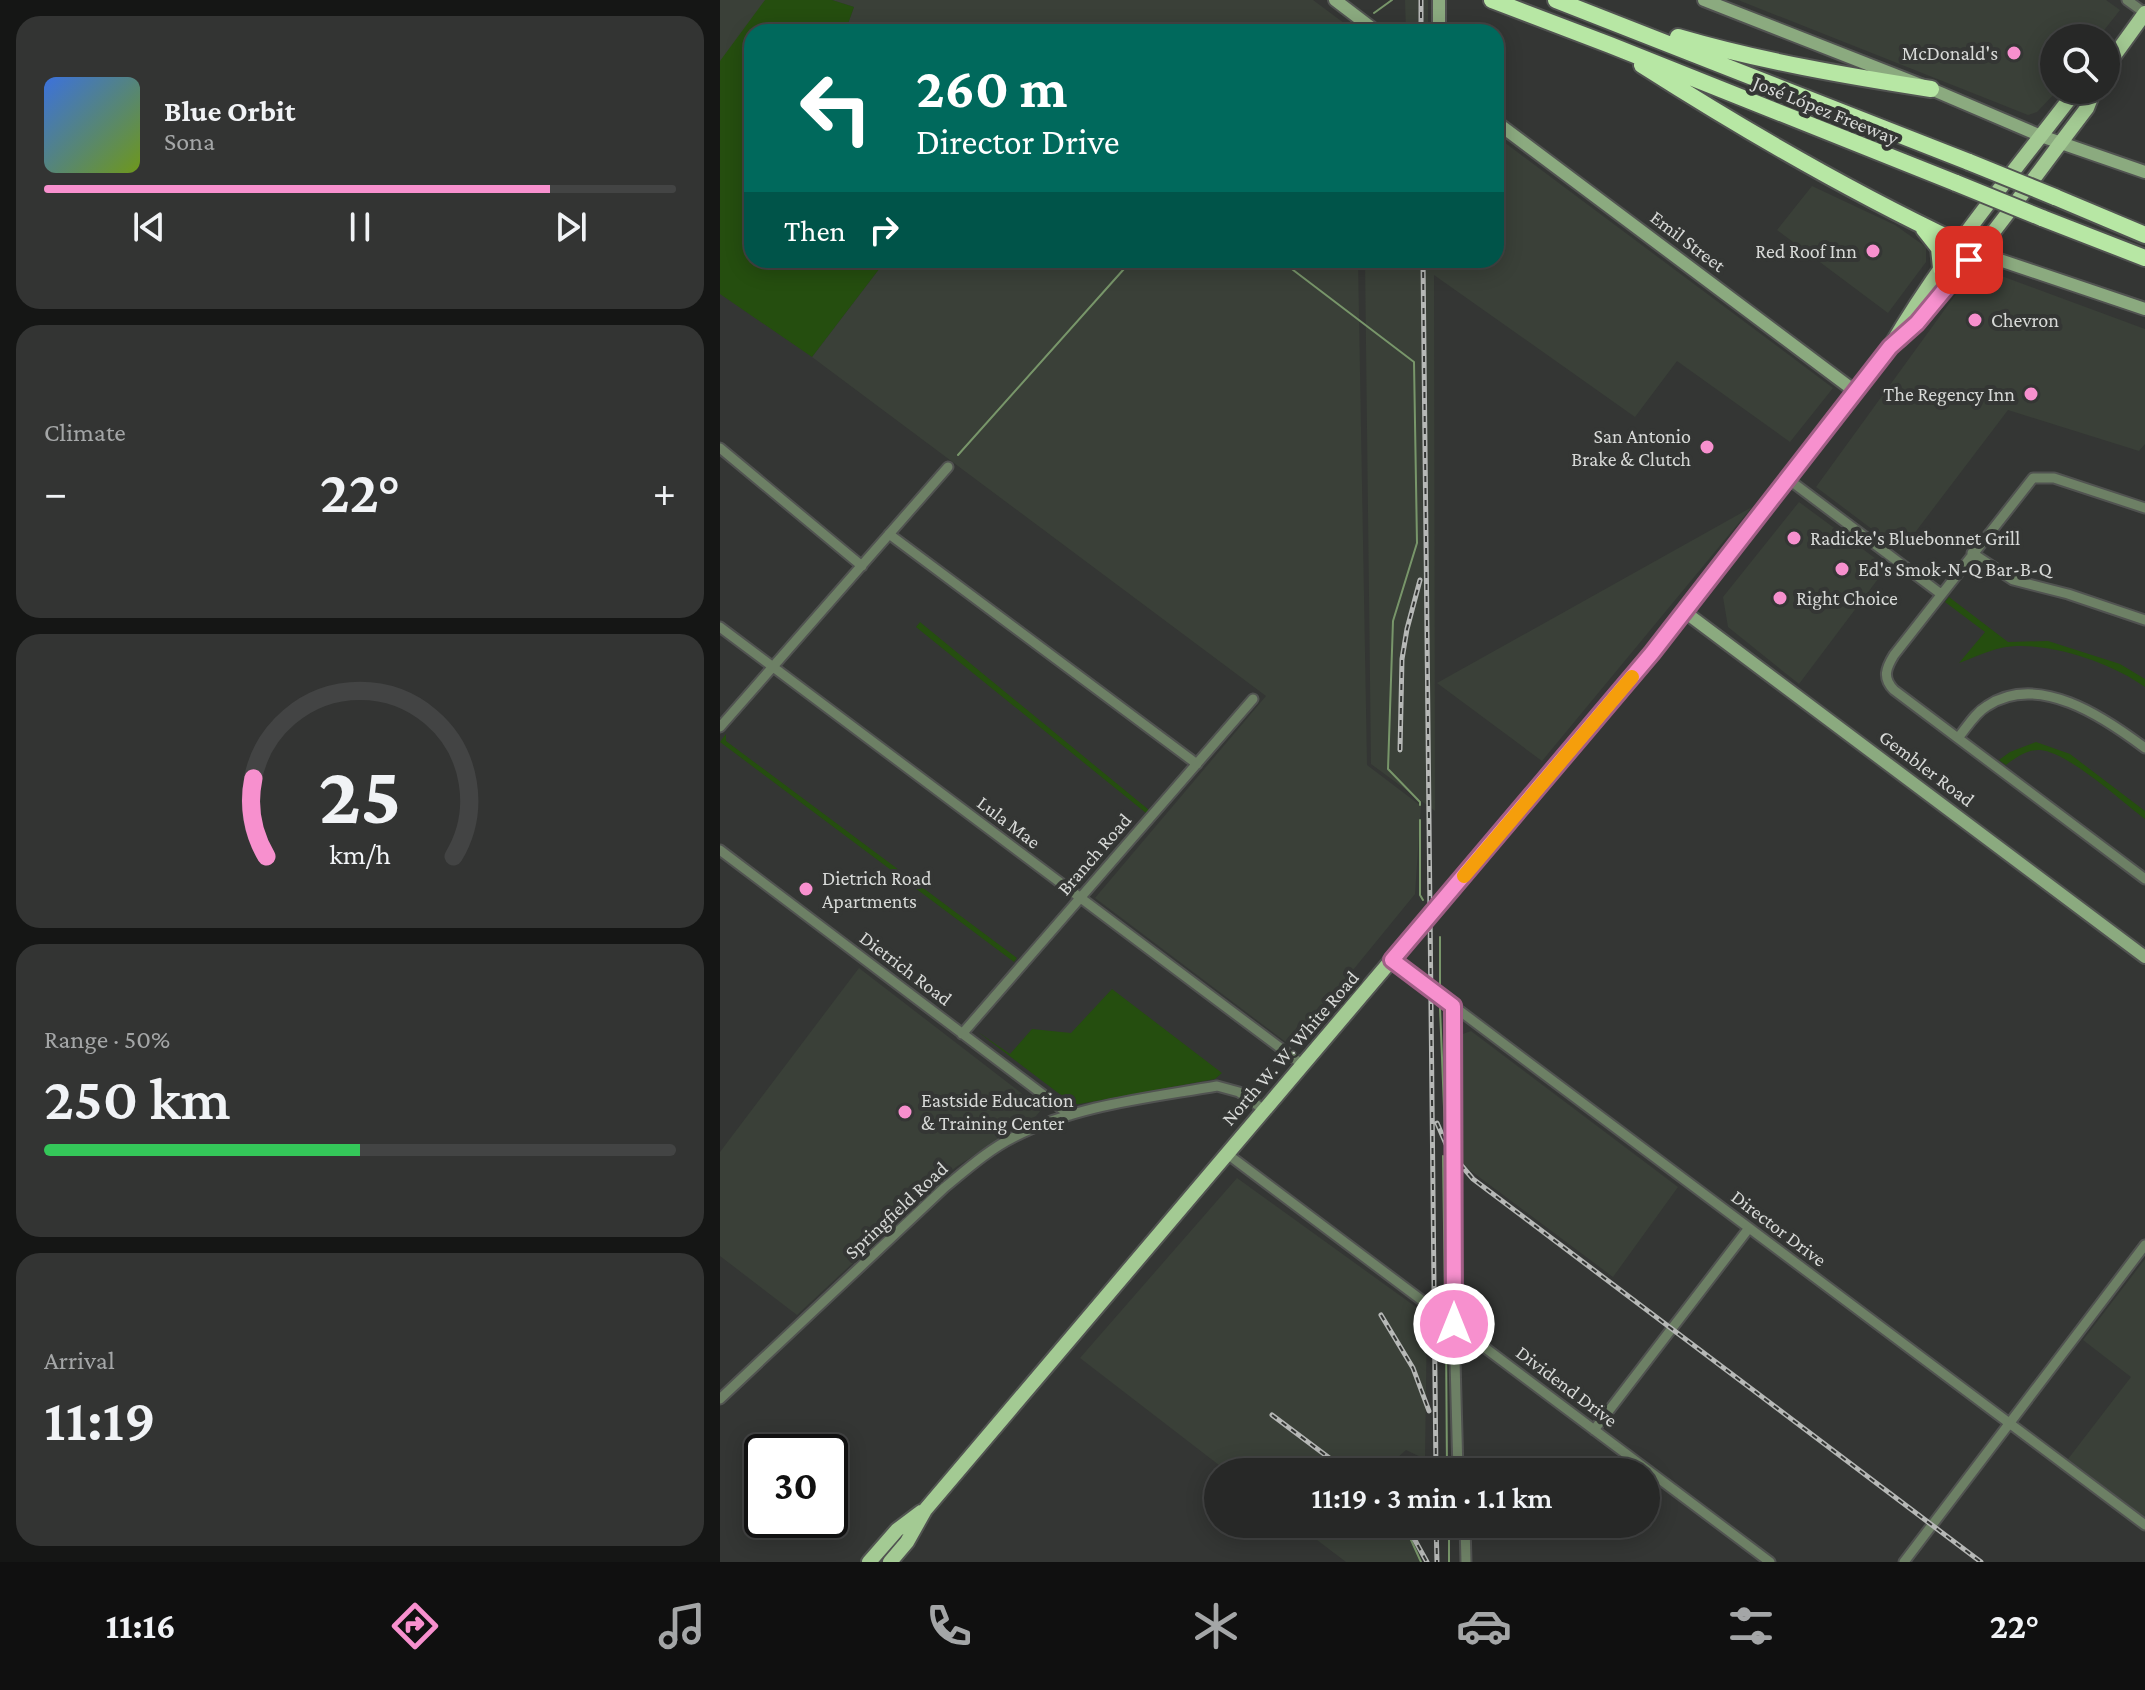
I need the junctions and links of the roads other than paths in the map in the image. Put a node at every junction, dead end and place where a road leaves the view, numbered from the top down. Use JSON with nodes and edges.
{"nodes":[{"id":1,"x":1335,"y":0,"type":"edge"},
{"id":2,"x":1439,"y":0,"type":"edge"},
{"id":3,"x":1492,"y":0,"type":"edge"},
{"id":4,"x":1556,"y":0,"type":"edge"},
{"id":5,"x":1704,"y":0,"type":"edge"},
{"id":6,"x":2127,"y":0,"type":"edge"},
{"id":7,"x":2145,"y":13,"type":"edge"},
{"id":8,"x":1366,"y":24,"type":"edge"},
{"id":9,"x":1439,"y":24,"type":"edge"},
{"id":10,"x":1623,"y":26,"type":"junction"},
{"id":11,"x":1610,"y":45,"type":"junction"},
{"id":12,"x":2120,"y":48,"type":"edge"},
{"id":13,"x":1931,"y":89,"type":"junction"},
{"id":14,"x":2066,"y":104,"type":"edge"},
{"id":15,"x":2089,"y":104,"type":"edge"},
{"id":16,"x":1504,"y":128,"type":"edge"},
{"id":17,"x":2041,"y":136,"type":"junction"},
{"id":18,"x":2061,"y":143,"type":"junction"},
{"id":19,"x":2145,"y":172,"type":"edge"},
{"id":20,"x":1920,"y":225,"type":"junction"},
{"id":21,"x":2145,"y":235,"type":"edge"},
{"id":22,"x":1959,"y":243,"type":"junction"},
{"id":23,"x":1976,"y":252,"type":"junction"},
{"id":24,"x":2145,"y":258,"type":"edge"},
{"id":25,"x":1941,"y":268,"type":"junction"},
{"id":26,"x":2145,"y":309,"type":"edge"},
{"id":27,"x":1890,"y":347,"type":"junction"},
{"id":28,"x":1856,"y":392,"type":"junction"},
{"id":29,"x":720,"y":448,"type":"edge"},
{"id":30,"x":948,"y":467,"type":"dead end"},
{"id":31,"x":1788,"y":479,"type":"junction"},
{"id":32,"x":2145,"y":508,"type":"edge"},
{"id":33,"x":889,"y":534,"type":"junction"},
{"id":34,"x":1972,"y":553,"type":"junction"},
{"id":35,"x":862,"y":566,"type":"junction"},
{"id":36,"x":1941,"y":594,"type":"junction"},
{"id":37,"x":1685,"y":612,"type":"junction"},
{"id":38,"x":2145,"y":620,"type":"edge"},
{"id":39,"x":720,"y":627,"type":"edge"},
{"id":40,"x":773,"y":667,"type":"junction"},
{"id":41,"x":1253,"y":699,"type":"dead end"},
{"id":42,"x":720,"y":727,"type":"edge"},
{"id":43,"x":1958,"y":738,"type":"junction"},
{"id":44,"x":2145,"y":748,"type":"edge"},
{"id":45,"x":1197,"y":764,"type":"junction"},
{"id":46,"x":720,"y":850,"type":"edge"},
{"id":47,"x":2145,"y":879,"type":"edge"},
{"id":48,"x":1079,"y":897,"type":"junction"},
{"id":49,"x":2145,"y":957,"type":"edge"},
{"id":50,"x":1392,"y":960,"type":"junction"},
{"id":51,"x":1453,"y":1006,"type":"junction"},
{"id":52,"x":962,"y":1034,"type":"junction"},
{"id":53,"x":1303,"y":1065,"type":"junction"},
{"id":54,"x":1264,"y":1110,"type":"junction"},
{"id":55,"x":1070,"y":1115,"type":"junction"},
{"id":56,"x":1226,"y":1153,"type":"junction"},
{"id":57,"x":1749,"y":1228,"type":"junction"},
{"id":58,"x":2145,"y":1245,"type":"edge"},
{"id":59,"x":1454,"y":1324,"type":"junction"},
{"id":60,"x":720,"y":1399,"type":"edge"},
{"id":61,"x":2010,"y":1423,"type":"junction"},
{"id":62,"x":1594,"y":1430,"type":"junction"},
{"id":63,"x":1458,"y":1458,"type":"edge"},
{"id":64,"x":925,"y":1510,"type":"junction"},
{"id":65,"x":2145,"y":1525,"type":"edge"},
{"id":66,"x":1465,"y":1538,"type":"edge"},
{"id":67,"x":869,"y":1562,"type":"edge"},
{"id":68,"x":890,"y":1562,"type":"edge"},
{"id":69,"x":1466,"y":1562,"type":"edge"},
{"id":70,"x":1770,"y":1562,"type":"edge"},
{"id":71,"x":1904,"y":1562,"type":"edge"}],
"edges":[{"from":1,"to":8,"type":"main road"},
{"from":2,"to":9,"type":"main road"},
{"from":3,"to":11,"type":"highway","name":"José López Freeway"},
{"from":4,"to":10,"type":"highway","name":"José López Freeway"},
{"from":5,"to":13,"type":"main road"},
{"from":6,"to":7,"type":"street"},
{"from":7,"to":12,"type":"main road"},
{"from":10,"to":13,"type":"highway"},
{"from":10,"to":21,"type":"highway","name":"José López Freeway","bridge":true},
{"from":11,"to":20,"type":"highway"},
{"from":11,"to":24,"type":"highway","name":"José López Freeway","bridge":true},
{"from":13,"to":17,"type":"main road"},
{"from":14,"to":17,"type":"main road","name":"North W. W. White Road"},
{"from":15,"to":18,"type":"main road","name":"North W. W. White Road"},
{"from":16,"to":28,"type":"main road","name":"Emil Street"},
{"from":17,"to":18,"type":"main road"},
{"from":17,"to":22,"type":"main road","name":"North W. W. White Road"},
{"from":18,"to":19,"type":"main road"},
{"from":18,"to":23,"type":"main road","name":"North W. W. White Road"},
{"from":20,"to":22,"type":"highway"},
{"from":20,"to":25,"type":"highway"},
{"from":22,"to":23,"type":"main road"},
{"from":22,"to":25,"type":"main road","name":"North W. W. White Road"},
{"from":23,"to":26,"type":"main road"},
{"from":23,"to":27,"type":"main road","name":"North W. W. White Road"},
{"from":25,"to":27,"type":"main road","name":"North W. W. White Road"},
{"from":27,"to":28,"type":"main road","name":"North W. W. White Road"},
{"from":28,"to":31,"type":"main road","name":"North W. W. White Road"},
{"from":29,"to":35,"type":"street"},
{"from":30,"to":33,"type":"street"},
{"from":31,"to":36,"type":"street"},
{"from":31,"to":37,"type":"main road","name":"North W. W. White Road"},
{"from":32,"to":34,"type":"street"},
{"from":33,"to":35,"type":"street"},
{"from":33,"to":45,"type":"street"},
{"from":34,"to":36,"type":"street"},
{"from":34,"to":38,"type":"street"},
{"from":35,"to":40,"type":"street"},
{"from":36,"to":43,"type":"street"},
{"from":37,"to":49,"type":"main road","name":"Gembler Road"},
{"from":37,"to":50,"type":"main road","name":"North W. W. White Road"},
{"from":39,"to":40,"type":"street","name":"Lula Mae"},
{"from":40,"to":42,"type":"street"},
{"from":40,"to":48,"type":"street","name":"Lula Mae"},
{"from":41,"to":45,"type":"street","name":"Branch Road"},
{"from":43,"to":44,"type":"street"},
{"from":43,"to":47,"type":"street"},
{"from":45,"to":48,"type":"street","name":"Branch Road"},
{"from":46,"to":52,"type":"street","name":"Dietrich Road"},
{"from":48,"to":52,"type":"street","name":"Branch Road"},
{"from":48,"to":53,"type":"street","name":"Lula Mae"},
{"from":50,"to":51,"type":"street","name":"Director Drive"},
{"from":50,"to":53,"type":"main road","name":"North W. W. White Road"},
{"from":51,"to":57,"type":"street","name":"Director Drive"},
{"from":51,"to":59,"type":"street"},
{"from":52,"to":55,"type":"street","name":"Dietrich Road"},
{"from":53,"to":54,"type":"main road","name":"North W. W. White Road"},
{"from":54,"to":55,"type":"street","name":"Springfield Road"},
{"from":54,"to":56,"type":"main road","name":"North W. W. White Road"},
{"from":55,"to":60,"type":"street","name":"Springfield Road"},
{"from":56,"to":59,"type":"street","name":"Dividend Drive"},
{"from":56,"to":64,"type":"main road","name":"North W. W. White Road"},
{"from":57,"to":61,"type":"street","name":"Director Drive"},
{"from":57,"to":62,"type":"street"},
{"from":58,"to":61,"type":"street"},
{"from":59,"to":62,"type":"street","name":"Dividend Drive"},
{"from":59,"to":63,"type":"street"},
{"from":61,"to":65,"type":"street","name":"Director Drive"},
{"from":61,"to":71,"type":"street"},
{"from":62,"to":70,"type":"street","name":"Dividend Drive"},
{"from":64,"to":67,"type":"main road","name":"North W. W. White Road"},
{"from":64,"to":68,"type":"main road","name":"North W. W. White Road"},
{"from":66,"to":69,"type":"street"}]}
